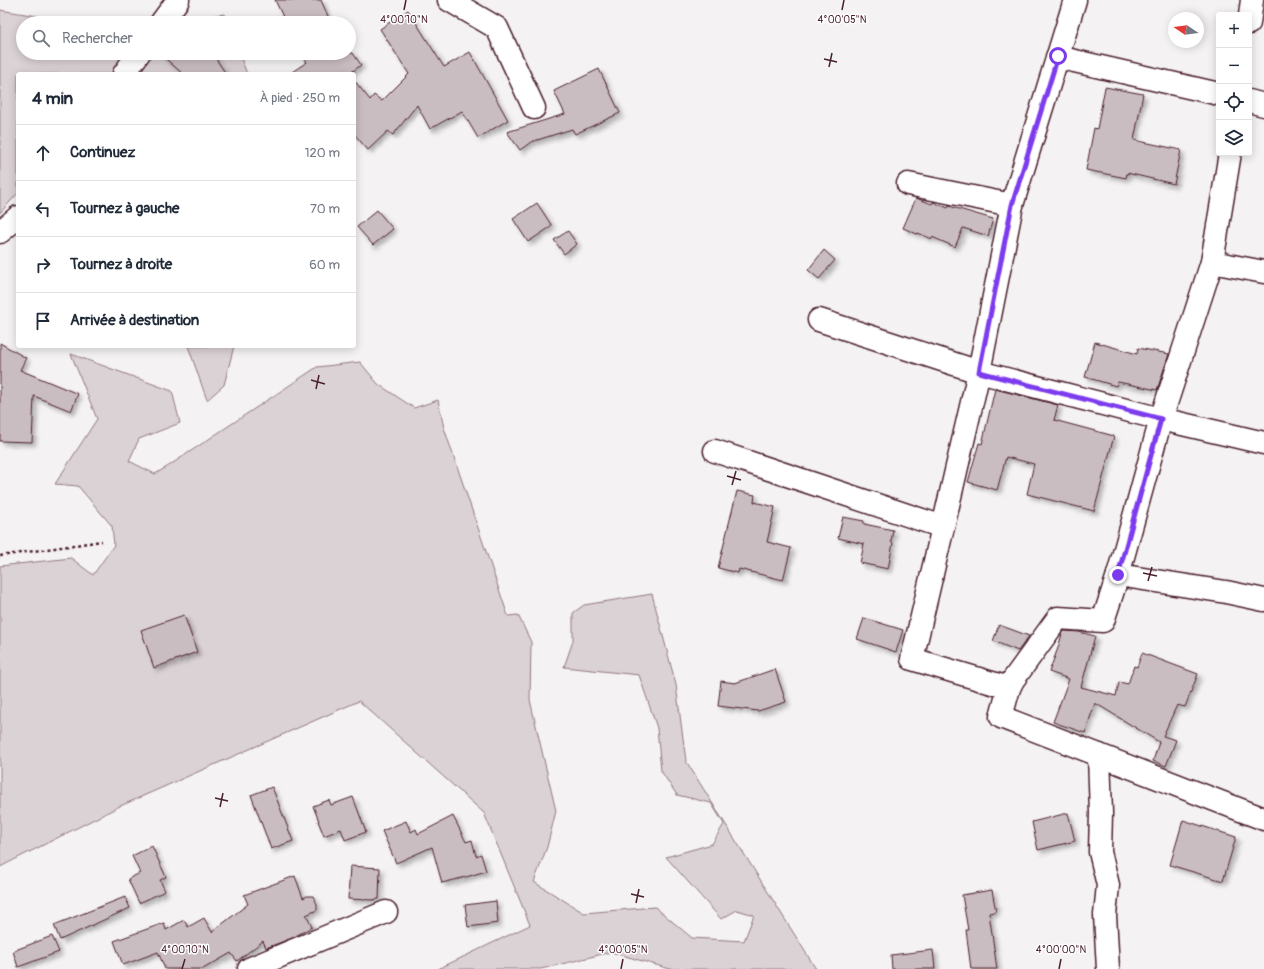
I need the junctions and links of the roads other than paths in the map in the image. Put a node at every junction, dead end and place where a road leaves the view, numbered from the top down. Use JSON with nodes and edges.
{"nodes":[{"id":1,"x":178,"y":0,"type":"edge"},
{"id":2,"x":449,"y":0,"type":"edge"},
{"id":3,"x":1075,"y":0,"type":"edge"},
{"id":4,"x":1252,"y":0,"type":"edge"},
{"id":5,"x":1250,"y":12,"type":"edge"},
{"id":6,"x":166,"y":16,"type":"edge"},
{"id":7,"x":1058,"y":56,"type":"junction"},
{"id":8,"x":134,"y":60,"type":"edge"},
{"id":9,"x":125,"y":72,"type":"edge"},
{"id":10,"x":1216,"y":93,"type":"edge"},
{"id":11,"x":1252,"y":102,"type":"edge"},
{"id":12,"x":1264,"y":105,"type":"edge"},
{"id":13,"x":534,"y":108,"type":"dead end"},
{"id":14,"x":1230,"y":156,"type":"edge"},
{"id":15,"x":908,"y":184,"type":"dead end"},
{"id":16,"x":1012,"y":205,"type":"junction"},
{"id":17,"x":16,"y":219,"type":"edge"},
{"id":18,"x":0,"y":232,"type":"edge"},
{"id":19,"x":1212,"y":262,"type":"junction"},
{"id":20,"x":1264,"y":272,"type":"edge"},
{"id":21,"x":819,"y":320,"type":"dead end"},
{"id":22,"x":979,"y":372,"type":"junction"},
{"id":23,"x":1161,"y":419,"type":"junction"},
{"id":24,"x":1264,"y":443,"type":"edge"},
{"id":25,"x":715,"y":451,"type":"dead end"},
{"id":26,"x":943,"y":527,"type":"junction"},
{"id":27,"x":1118,"y":575,"type":"junction"},
{"id":28,"x":1264,"y":600,"type":"edge"},
{"id":29,"x":1009,"y":688,"type":"junction"},
{"id":30,"x":1099,"y":755,"type":"junction"},
{"id":31,"x":1264,"y":819,"type":"edge"},
{"id":32,"x":386,"y":912,"type":"dead end"},
{"id":33,"x":249,"y":969,"type":"edge"},
{"id":34,"x":1108,"y":969,"type":"edge"}],
"edges":[{"from":1,"to":6,"type":"street"},
{"from":2,"to":13,"type":"street"},
{"from":3,"to":7,"type":"street"},
{"from":4,"to":5,"type":"street"},
{"from":7,"to":10,"type":"street"},
{"from":7,"to":16,"type":"street"},
{"from":8,"to":9,"type":"street"},
{"from":11,"to":12,"type":"street"},
{"from":14,"to":19,"type":"street"},
{"from":15,"to":16,"type":"street"},
{"from":16,"to":22,"type":"street"},
{"from":17,"to":18,"type":"street"},
{"from":19,"to":20,"type":"street"},
{"from":19,"to":23,"type":"street"},
{"from":21,"to":22,"type":"street"},
{"from":22,"to":23,"type":"street"},
{"from":22,"to":26,"type":"street"},
{"from":23,"to":24,"type":"street"},
{"from":23,"to":27,"type":"street"},
{"from":25,"to":26,"type":"street"},
{"from":26,"to":29,"type":"street"},
{"from":27,"to":28,"type":"street"},
{"from":27,"to":29,"type":"street"},
{"from":29,"to":30,"type":"street"},
{"from":30,"to":31,"type":"street"},
{"from":30,"to":34,"type":"street"},
{"from":32,"to":33,"type":"street"}]}
